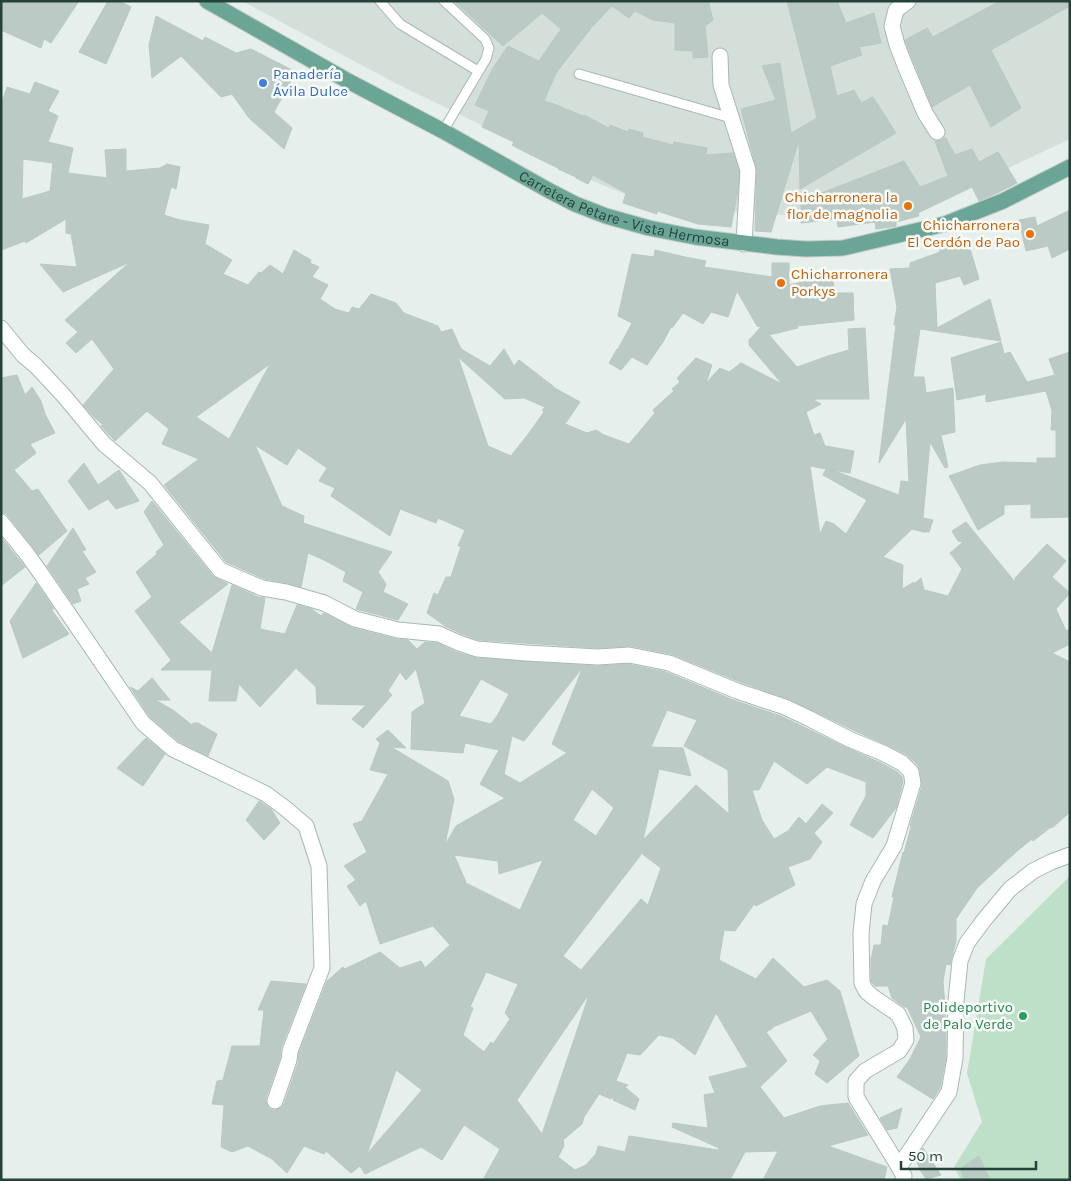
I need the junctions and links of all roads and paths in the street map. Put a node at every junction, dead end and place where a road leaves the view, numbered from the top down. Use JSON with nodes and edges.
{"nodes":[{"id":1,"x":207,"y":1,"type":"edge"},
{"id":2,"x":380,"y":1,"type":"edge"},
{"id":3,"x":444,"y":1,"type":"edge"},
{"id":4,"x":908,"y":1,"type":"edge"},
{"id":5,"x":720,"y":56,"type":"dead end"},
{"id":6,"x":478,"y":71,"type":"junction"},
{"id":7,"x":579,"y":74,"type":"dead end"},
{"id":8,"x":731,"y":118,"type":"junction"},
{"id":9,"x":443,"y":131,"type":"junction"},
{"id":10,"x":936,"y":132,"type":"dead end"},
{"id":11,"x":1070,"y":167,"type":"edge"},
{"id":12,"x":744,"y":244,"type":"junction"},
{"id":13,"x":1,"y":328,"type":"edge"},
{"id":14,"x":1,"y":522,"type":"edge"},
{"id":15,"x":1070,"y":855,"type":"edge"},
{"id":16,"x":275,"y":1101,"type":"dead end"},
{"id":17,"x":901,"y":1173,"type":"edge"}],
"edges":[{"from":1,"to":9,"type":"main road","name":"Carretera Petare - Vista Hermosa"},
{"from":2,"to":6,"type":"lane"},
{"from":3,"to":6,"type":"lane"},
{"from":4,"to":10,"type":"street"},
{"from":5,"to":8,"type":"street"},
{"from":6,"to":9,"type":"lane"},
{"from":7,"to":8,"type":"lane"},
{"from":8,"to":12,"type":"street"},
{"from":9,"to":12,"type":"main road","name":"Carretera Petare - Vista Hermosa"},
{"from":11,"to":12,"type":"main road","name":"Carretera Petare - Vista Hermosa"},
{"from":13,"to":17,"type":"street"},
{"from":14,"to":16,"type":"street"},
{"from":15,"to":17,"type":"street"}]}
